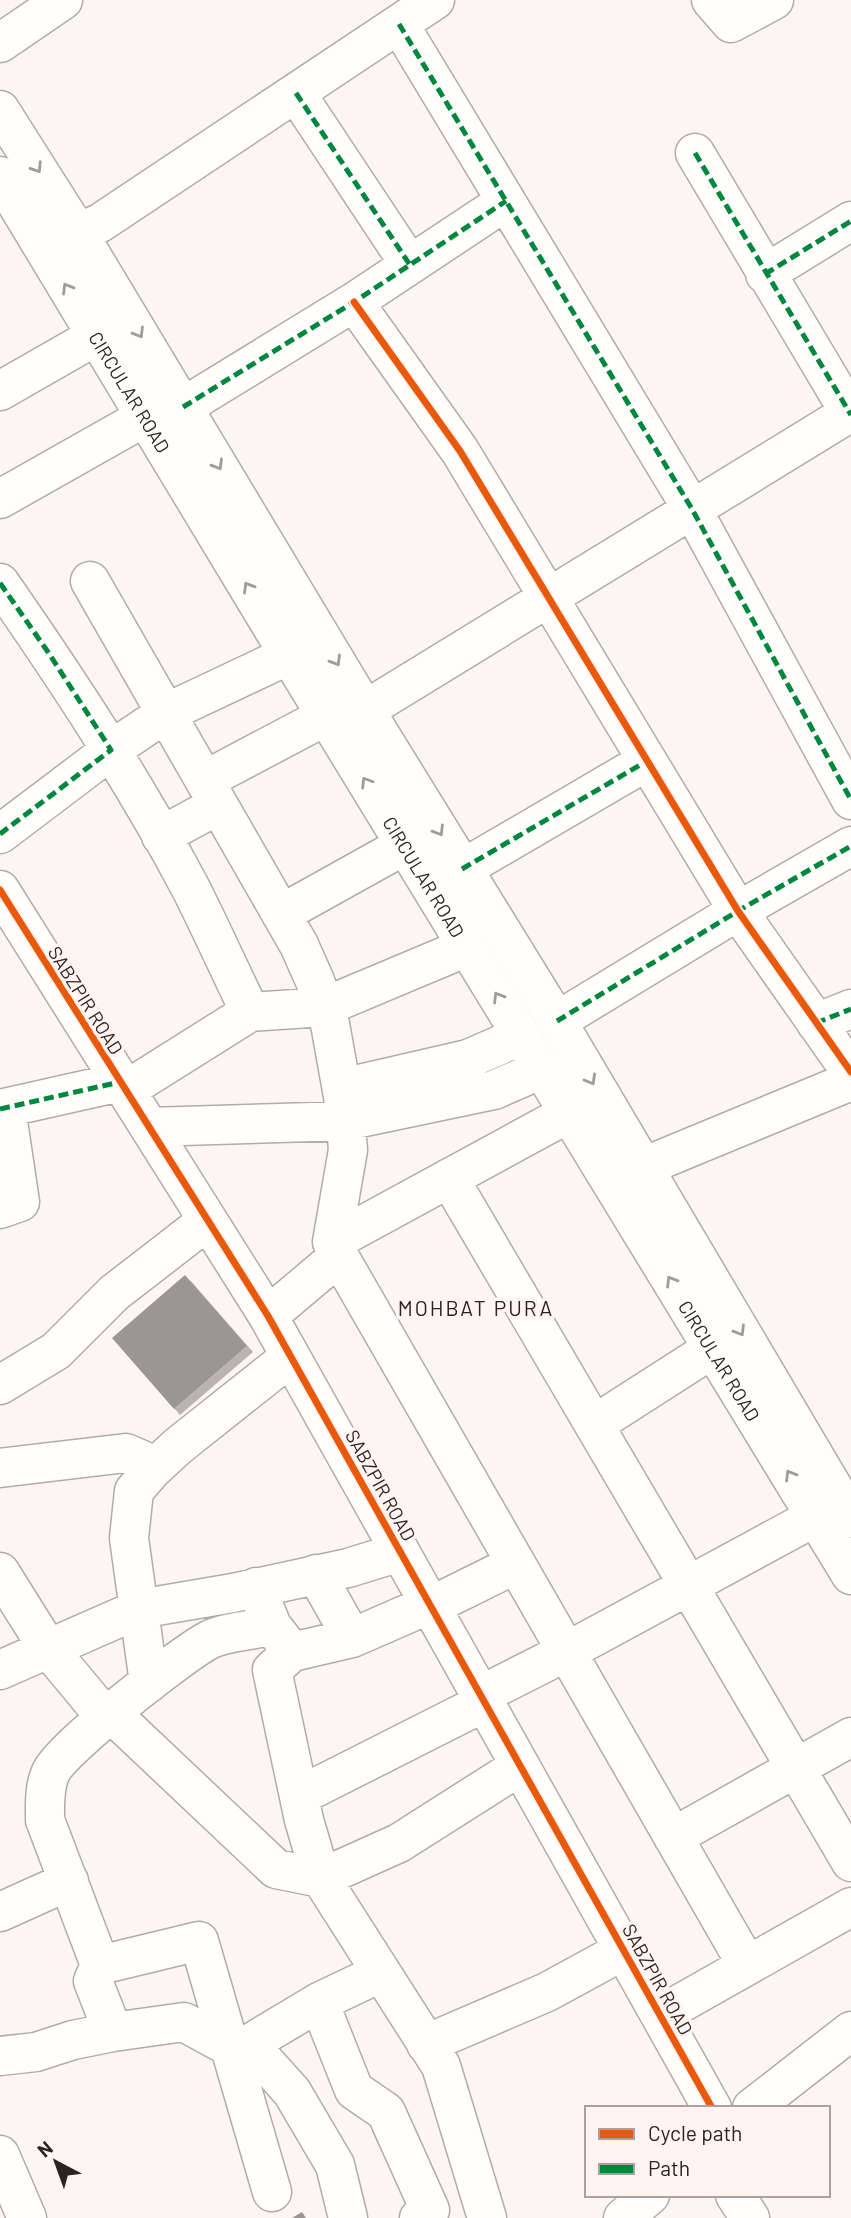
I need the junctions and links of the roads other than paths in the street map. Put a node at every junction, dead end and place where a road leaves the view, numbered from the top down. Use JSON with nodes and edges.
{"nodes":[{"id":1,"x":63,"y":0,"type":"edge"},
{"id":2,"x":435,"y":0,"type":"edge"},
{"id":3,"x":711,"y":0,"type":"edge"},
{"id":4,"x":774,"y":0,"type":"edge"},
{"id":5,"x":399,"y":24,"type":"junction"},
{"id":6,"x":0,"y":43,"type":"edge"},
{"id":7,"x":296,"y":93,"type":"junction"},
{"id":8,"x":0,"y":110,"type":"edge"},
{"id":9,"x":695,"y":153,"type":"dead end"},
{"id":10,"x":0,"y":176,"type":"edge"},
{"id":11,"x":506,"y":201,"type":"junction"},
{"id":12,"x":11,"y":220,"type":"edge"},
{"id":13,"x":851,"y":221,"type":"edge"},
{"id":14,"x":78,"y":233,"type":"junction"},
{"id":15,"x":46,"y":254,"type":"junction"},
{"id":16,"x":410,"y":265,"type":"junction"},
{"id":17,"x":765,"y":274,"type":"junction"},
{"id":18,"x":354,"y":302,"type":"junction"},
{"id":19,"x":96,"y":335,"type":"junction"},
{"id":20,"x":0,"y":391,"type":"edge"},
{"id":21,"x":183,"y":407,"type":"junction"},
{"id":22,"x":851,"y":413,"type":"edge"},
{"id":23,"x":145,"y":417,"type":"junction"},
{"id":24,"x":0,"y":499,"type":"edge"},
{"id":25,"x":692,"y":509,"type":"junction"},
{"id":26,"x":90,"y":581,"type":"dead end"},
{"id":27,"x":0,"y":583,"type":"edge"},
{"id":28,"x":548,"y":598,"type":"junction"},
{"id":29,"x":289,"y":655,"type":"junction"},
{"id":30,"x":166,"y":713,"type":"junction"},
{"id":31,"x":342,"y":718,"type":"junction"},
{"id":32,"x":111,"y":750,"type":"junction"},
{"id":33,"x":647,"y":761,"type":"junction"},
{"id":34,"x":211,"y":792,"type":"junction"},
{"id":35,"x":851,"y":800,"type":"edge"},
{"id":36,"x":0,"y":834,"type":"edge"},
{"id":37,"x":161,"y":836,"type":"junction"},
{"id":38,"x":405,"y":845,"type":"junction"},
{"id":39,"x":851,"y":846,"type":"edge"},
{"id":40,"x":462,"y":869,"type":"junction"},
{"id":41,"x":0,"y":890,"type":"edge"},
{"id":42,"x":738,"y":911,"type":"junction"},
{"id":43,"x":281,"y":914,"type":"junction"},
{"id":44,"x":467,"y":947,"type":"junction"},
{"id":45,"x":324,"y":1007,"type":"junction"},
{"id":46,"x":851,"y":1009,"type":"edge"},
{"id":47,"x":250,"y":1012,"type":"junction"},
{"id":48,"x":557,"y":1021,"type":"junction"},
{"id":49,"x":816,"y":1023,"type":"junction"},
{"id":50,"x":522,"y":1036,"type":"junction"},
{"id":51,"x":542,"y":1069,"type":"junction"},
{"id":52,"x":851,"y":1072,"type":"edge"},
{"id":53,"x":851,"y":1081,"type":"edge"},
{"id":54,"x":123,"y":1086,"type":"junction"},
{"id":55,"x":344,"y":1105,"type":"junction"},
{"id":56,"x":3,"y":1108,"type":"edge"},
{"id":57,"x":569,"y":1113,"type":"junction"},
{"id":58,"x":149,"y":1127,"type":"junction"},
{"id":59,"x":626,"y":1174,"type":"junction"},
{"id":60,"x":449,"y":1178,"type":"junction"},
{"id":61,"x":0,"y":1209,"type":"edge"},
{"id":62,"x":207,"y":1221,"type":"junction"},
{"id":63,"x":335,"y":1249,"type":"junction"},
{"id":64,"x":268,"y":1316,"type":"junction"},
{"id":65,"x":712,"y":1349,"type":"junction"},
{"id":66,"x":290,"y":1357,"type":"junction"},
{"id":67,"x":0,"y":1385,"type":"edge"},
{"id":68,"x":594,"y":1423,"type":"junction"},
{"id":69,"x":4,"y":1461,"type":"edge"},
{"id":70,"x":156,"y":1466,"type":"junction"},
{"id":71,"x":833,"y":1517,"type":"edge"},
{"id":72,"x":400,"y":1552,"type":"junction"},
{"id":73,"x":516,"y":1564,"type":"junction"},
{"id":74,"x":0,"y":1572,"type":"edge"},
{"id":75,"x":316,"y":1574,"type":"junction"},
{"id":76,"x":851,"y":1576,"type":"edge"},
{"id":77,"x":689,"y":1584,"type":"junction"},
{"id":78,"x":256,"y":1587,"type":"junction"},
{"id":79,"x":430,"y":1605,"type":"junction"},
{"id":80,"x":139,"y":1609,"type":"junction"},
{"id":81,"x":352,"y":1638,"type":"junction"},
{"id":82,"x":282,"y":1639,"type":"junction"},
{"id":83,"x":47,"y":1647,"type":"junction"},
{"id":84,"x":566,"y":1652,"type":"junction"},
{"id":85,"x":0,"y":1670,"type":"edge"},
{"id":86,"x":149,"y":1683,"type":"junction"},
{"id":87,"x":483,"y":1699,"type":"junction"},
{"id":88,"x":110,"y":1716,"type":"junction"},
{"id":89,"x":851,"y":1737,"type":"edge"},
{"id":90,"x":520,"y":1766,"type":"junction"},
{"id":91,"x":795,"y":1766,"type":"junction"},
{"id":92,"x":299,"y":1796,"type":"junction"},
{"id":93,"x":673,"y":1837,"type":"junction"},
{"id":94,"x":851,"y":1862,"type":"edge"},
{"id":95,"x":321,"y":1878,"type":"junction"},
{"id":96,"x":69,"y":1881,"type":"junction"},
{"id":97,"x":851,"y":1906,"type":"edge"},
{"id":98,"x":0,"y":1912,"type":"edge"},
{"id":99,"x":624,"y":1950,"type":"junction"},
{"id":100,"x":100,"y":1965,"type":"junction"},
{"id":101,"x":747,"y":1965,"type":"junction"},
{"id":102,"x":380,"y":1973,"type":"junction"},
{"id":103,"x":319,"y":2002,"type":"junction"},
{"id":104,"x":660,"y":2015,"type":"junction"},
{"id":105,"x":851,"y":2031,"type":"edge"},
{"id":106,"x":113,"y":2032,"type":"junction"},
{"id":107,"x":426,"y":2044,"type":"junction"},
{"id":108,"x":238,"y":2045,"type":"junction"},
{"id":109,"x":0,"y":2056,"type":"edge"},
{"id":110,"x":711,"y":2106,"type":"edge"},
{"id":111,"x":755,"y":2106,"type":"edge"},
{"id":112,"x":0,"y":2155,"type":"edge"},
{"id":113,"x":272,"y":2192,"type":"dead end"},
{"id":114,"x":736,"y":2197,"type":"edge"},
{"id":115,"x":27,"y":2218,"type":"edge"},
{"id":116,"x":348,"y":2218,"type":"edge"},
{"id":117,"x":419,"y":2218,"type":"edge"},
{"id":118,"x":487,"y":2218,"type":"edge"},
{"id":119,"x":750,"y":2218,"type":"edge"}],
"edges":[{"from":1,"to":6,"type":"street"},
{"from":2,"to":5,"type":"street"},
{"from":3,"to":4,"type":"street"},
{"from":5,"to":7,"type":"street"},
{"from":5,"to":11,"type":"street"},
{"from":7,"to":14,"type":"street"},
{"from":7,"to":16,"type":"street"},
{"from":8,"to":14,"type":"street","one_way":true},
{"from":9,"to":17,"type":"street"},
{"from":10,"to":12,"type":"street","name":"CIRCULAR ROAD"},
{"from":11,"to":16,"type":"street"},
{"from":11,"to":25,"type":"street"},
{"from":12,"to":15,"type":"street","name":"CIRCULAR ROAD"},
{"from":13,"to":17,"type":"street"},
{"from":14,"to":15,"type":"street"},
{"from":14,"to":21,"type":"street","one_way":true},
{"from":19,"to":15,"type":"street","name":"CIRCULAR ROAD","one_way":true},
{"from":16,"to":18,"type":"street"},
{"from":17,"to":22,"type":"street"},
{"from":18,"to":21,"type":"street"},
{"from":18,"to":28,"type":"street"},
{"from":19,"to":20,"type":"street"},
{"from":19,"to":23,"type":"street","name":"CIRCULAR ROAD"},
{"from":21,"to":31,"type":"street","one_way":true},
{"from":22,"to":25,"type":"street"},
{"from":23,"to":24,"type":"street"},
{"from":29,"to":23,"type":"street","name":"CIRCULAR ROAD","one_way":true},
{"from":25,"to":28,"type":"street"},
{"from":25,"to":35,"type":"street"},
{"from":26,"to":30,"type":"street"},
{"from":27,"to":32,"type":"street"},
{"from":28,"to":31,"type":"street"},
{"from":28,"to":33,"type":"street"},
{"from":29,"to":30,"type":"street"},
{"from":29,"to":31,"type":"street","name":"CIRCULAR ROAD"},
{"from":30,"to":32,"type":"street"},
{"from":30,"to":34,"type":"street"},
{"from":31,"to":34,"type":"street"},
{"from":38,"to":31,"type":"street","name":"CIRCULAR ROAD","one_way":true},
{"from":31,"to":40,"type":"street","one_way":true},
{"from":32,"to":36,"type":"street"},
{"from":32,"to":37,"type":"street"},
{"from":33,"to":40,"type":"street"},
{"from":33,"to":42,"type":"street"},
{"from":34,"to":37,"type":"street"},
{"from":34,"to":43,"type":"street"},
{"from":37,"to":47,"type":"street"},
{"from":38,"to":43,"type":"street"},
{"from":38,"to":44,"type":"street","name":"CIRCULAR ROAD"},
{"from":39,"to":42,"type":"street"},
{"from":40,"to":48,"type":"street"},
{"from":41,"to":54,"type":"street","name":"SABZPIR ROAD"},
{"from":42,"to":48,"type":"street"},
{"from":42,"to":49,"type":"street"},
{"from":43,"to":45,"type":"street"},
{"from":44,"to":45,"type":"street"},
{"from":50,"to":44,"type":"street","name":"CIRCULAR ROAD","one_way":true},
{"from":45,"to":47,"type":"street"},
{"from":45,"to":55,"type":"street"},
{"from":46,"to":49,"type":"street"},
{"from":47,"to":54,"type":"street"},
{"from":48,"to":59,"type":"street","one_way":true},
{"from":49,"to":52,"type":"street"},
{"from":50,"to":51,"type":"street","name":"CIRCULAR ROAD"},
{"from":50,"to":55,"type":"street"},
{"from":51,"to":55,"type":"street"},
{"from":51,"to":57,"type":"street","name":"CIRCULAR ROAD"},
{"from":53,"to":59,"type":"street"},
{"from":54,"to":56,"type":"street"},
{"from":54,"to":58,"type":"street","name":"SABZPIR ROAD"},
{"from":55,"to":58,"type":"street"},
{"from":55,"to":63,"type":"street"},
{"from":56,"to":61,"type":"street"},
{"from":57,"to":59,"type":"street","name":"CIRCULAR ROAD"},
{"from":57,"to":60,"type":"street"},
{"from":58,"to":62,"type":"street","name":"SABZPIR ROAD"},
{"from":65,"to":59,"type":"street","name":"CIRCULAR ROAD","one_way":true},
{"from":59,"to":71,"type":"street","one_way":true},
{"from":60,"to":63,"type":"street"},
{"from":60,"to":68,"type":"street"},
{"from":62,"to":64,"type":"street","name":"SABZPIR ROAD"},
{"from":62,"to":67,"type":"street"},
{"from":63,"to":64,"type":"street"},
{"from":63,"to":73,"type":"street"},
{"from":64,"to":66,"type":"street","name":"SABZPIR ROAD"},
{"from":65,"to":68,"type":"street"},
{"from":71,"to":65,"type":"street","name":"CIRCULAR ROAD","one_way":true},
{"from":66,"to":70,"type":"street"},
{"from":66,"to":72,"type":"street","name":"SABZPIR ROAD"},
{"from":68,"to":77,"type":"street"},
{"from":69,"to":70,"type":"street"},
{"from":70,"to":80,"type":"street"},
{"from":71,"to":76,"type":"street","name":"CIRCULAR ROAD"},
{"from":71,"to":77,"type":"street"},
{"from":72,"to":75,"type":"street"},
{"from":72,"to":79,"type":"street","name":"SABZPIR ROAD"},
{"from":73,"to":79,"type":"street"},
{"from":73,"to":84,"type":"street"},
{"from":74,"to":83,"type":"street"},
{"from":75,"to":78,"type":"street"},
{"from":75,"to":81,"type":"street"},
{"from":77,"to":84,"type":"street"},
{"from":77,"to":91,"type":"street"},
{"from":78,"to":80,"type":"street"},
{"from":78,"to":82,"type":"street"},
{"from":79,"to":81,"type":"street"},
{"from":79,"to":87,"type":"street","name":"SABZPIR ROAD"},
{"from":80,"to":83,"type":"street"},
{"from":80,"to":86,"type":"street"},
{"from":81,"to":82,"type":"street"},
{"from":82,"to":86,"type":"street"},
{"from":82,"to":92,"type":"street"},
{"from":83,"to":85,"type":"street"},
{"from":83,"to":88,"type":"street"},
{"from":84,"to":87,"type":"street"},
{"from":84,"to":93,"type":"street"},
{"from":86,"to":88,"type":"street"},
{"from":87,"to":90,"type":"street","name":"SABZPIR ROAD"},
{"from":87,"to":92,"type":"street"},
{"from":88,"to":95,"type":"street"},
{"from":88,"to":96,"type":"street"},
{"from":89,"to":91,"type":"street"},
{"from":90,"to":95,"type":"street"},
{"from":90,"to":99,"type":"street","name":"SABZPIR ROAD"},
{"from":91,"to":93,"type":"street"},
{"from":91,"to":94,"type":"street"},
{"from":92,"to":95,"type":"street"},
{"from":93,"to":101,"type":"street"},
{"from":95,"to":102,"type":"street"},
{"from":96,"to":98,"type":"street"},
{"from":96,"to":100,"type":"street"},
{"from":97,"to":101,"type":"street"},
{"from":99,"to":104,"type":"street","name":"SABZPIR ROAD"},
{"from":99,"to":107,"type":"street"},
{"from":100,"to":106,"type":"street"},
{"from":100,"to":108,"type":"street"},
{"from":101,"to":104,"type":"street"},
{"from":102,"to":103,"type":"street"},
{"from":102,"to":107,"type":"street"},
{"from":103,"to":108,"type":"street"},
{"from":103,"to":117,"type":"street"},
{"from":104,"to":110,"type":"street","name":"SABZPIR ROAD"},
{"from":105,"to":111,"type":"street"},
{"from":106,"to":108,"type":"street"},
{"from":106,"to":109,"type":"street"},
{"from":107,"to":118,"type":"street"},
{"from":108,"to":113,"type":"street"},
{"from":108,"to":116,"type":"street"},
{"from":112,"to":115,"type":"street"},
{"from":114,"to":119,"type":"street"}]}
